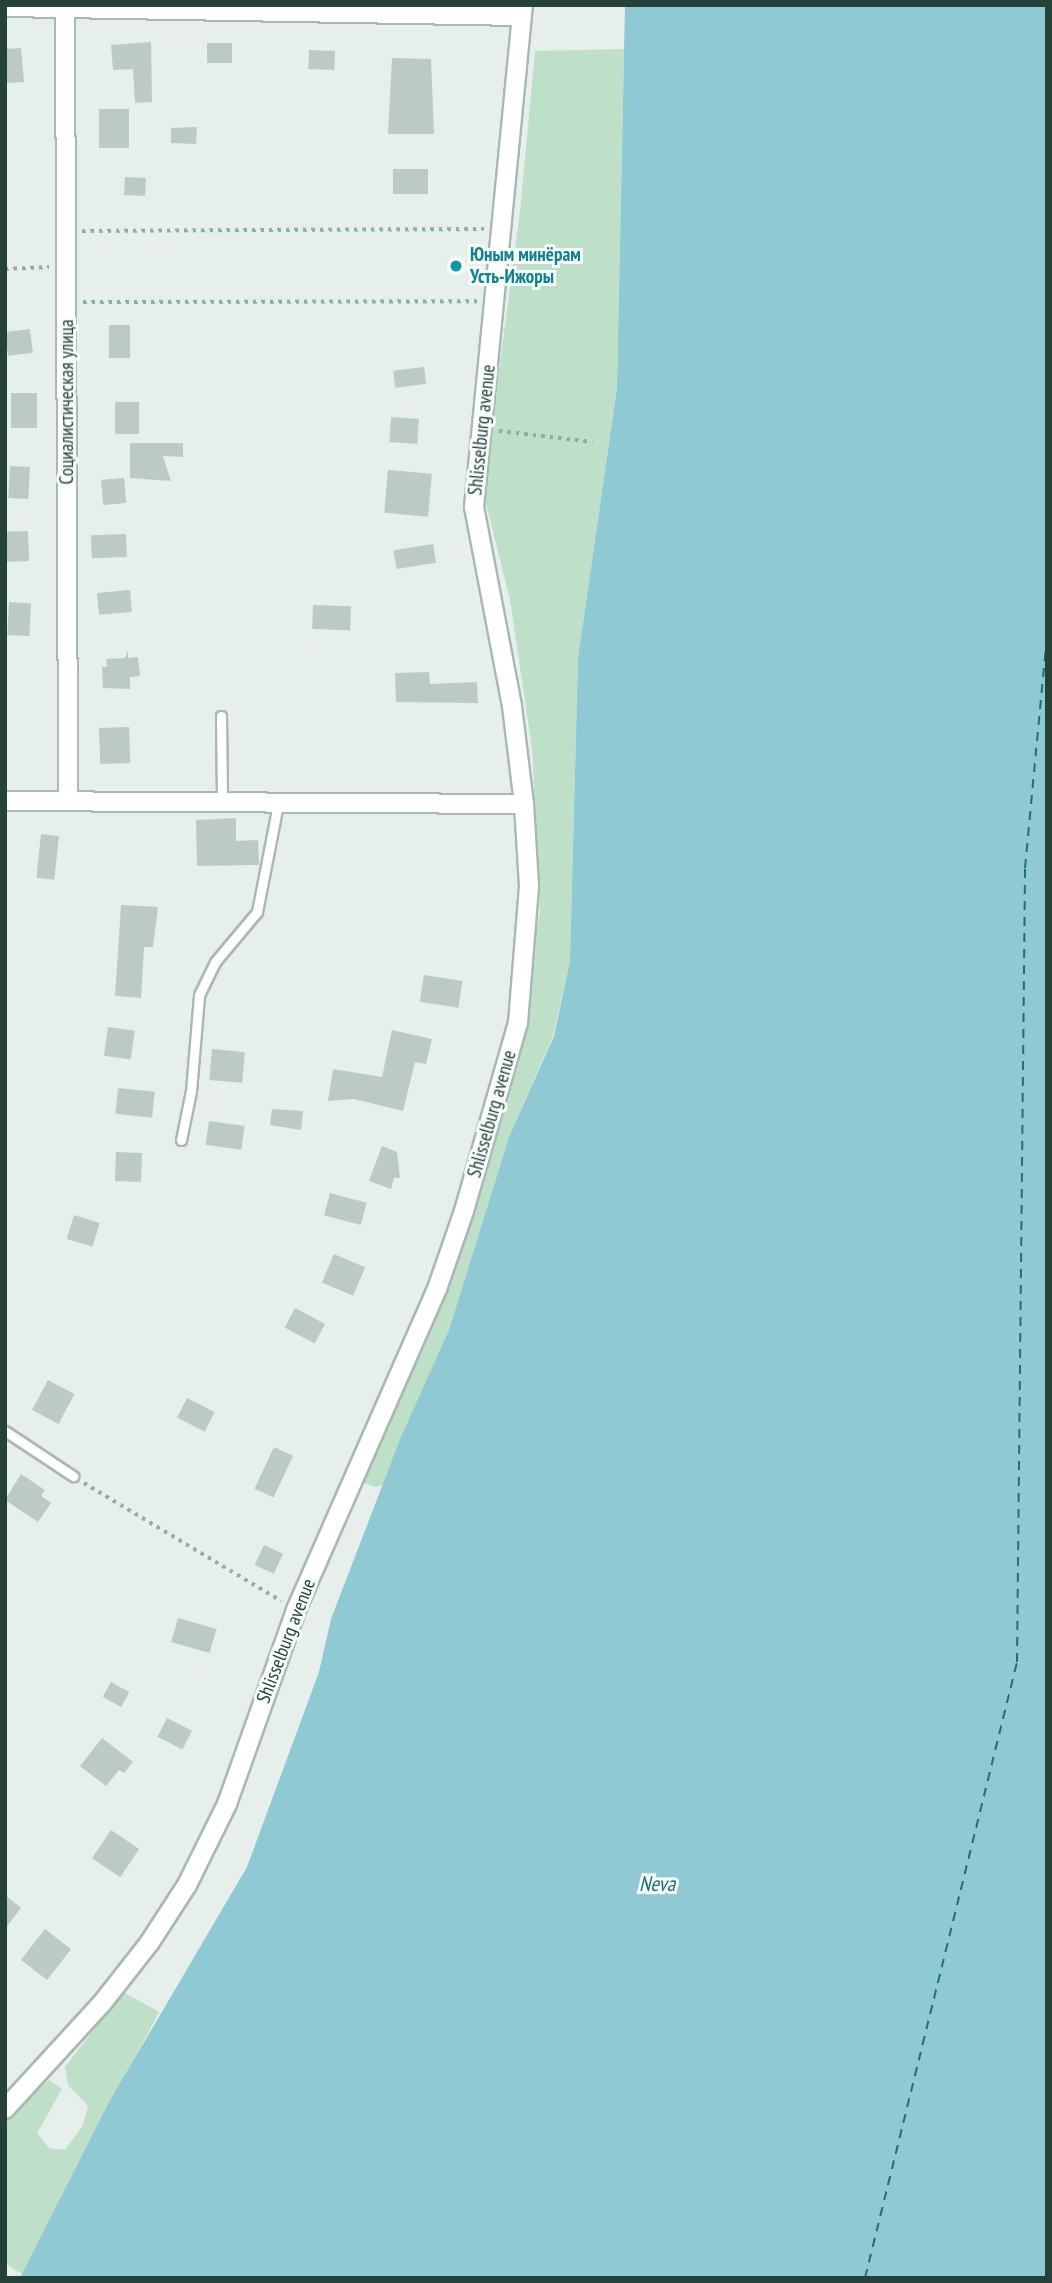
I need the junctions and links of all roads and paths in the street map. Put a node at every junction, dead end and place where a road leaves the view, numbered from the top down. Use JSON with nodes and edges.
{"nodes":[{"id":1,"x":65,"y":6,"type":"edge"},
{"id":2,"x":5,"y":7,"type":"edge"},
{"id":3,"x":523,"y":11,"type":"edge"},
{"id":4,"x":503,"y":228,"type":"junction"},
{"id":5,"x":66,"y":231,"type":"junction"},
{"id":6,"x":66,"y":265,"type":"junction"},
{"id":7,"x":5,"y":270,"type":"edge"},
{"id":8,"x":497,"y":301,"type":"junction"},
{"id":9,"x":66,"y":302,"type":"junction"},
{"id":10,"x":479,"y":428,"type":"junction"},
{"id":11,"x":593,"y":442,"type":"dead end"},
{"id":12,"x":220,"y":716,"type":"dead end"},
{"id":13,"x":68,"y":800,"type":"junction"},
{"id":14,"x":5,"y":801,"type":"edge"},
{"id":15,"x":222,"y":803,"type":"junction"},
{"id":16,"x":278,"y":804,"type":"junction"},
{"id":17,"x":524,"y":804,"type":"junction"},
{"id":18,"x":181,"y":1140,"type":"dead end"},
{"id":19,"x":5,"y":1431,"type":"edge"},
{"id":20,"x":73,"y":1476,"type":"joint"},
{"id":21,"x":296,"y":1610,"type":"junction"},
{"id":22,"x":5,"y":2109,"type":"edge"}],
"edges":[{"from":1,"to":2,"type":"street"},
{"from":1,"to":3,"type":"street"},
{"from":1,"to":5,"type":"street","name":"Социалистическая улица"},
{"from":3,"to":4,"type":"street","name":"Shlisselburg avenue"},
{"from":4,"to":5,"type":"path"},
{"from":4,"to":8,"type":"street","name":"Shlisselburg avenue"},
{"from":5,"to":6,"type":"street","name":"Социалистическая улица"},
{"from":6,"to":7,"type":"path"},
{"from":6,"to":9,"type":"street","name":"Социалистическая улица"},
{"from":8,"to":9,"type":"path"},
{"from":8,"to":10,"type":"street","name":"Shlisselburg avenue"},
{"from":9,"to":13,"type":"street","name":"Социалистическая улица"},
{"from":10,"to":11,"type":"path"},
{"from":10,"to":17,"type":"street","name":"Shlisselburg avenue"},
{"from":12,"to":15,"type":"lane"},
{"from":13,"to":14,"type":"street"},
{"from":13,"to":15,"type":"street"},
{"from":15,"to":16,"type":"street"},
{"from":16,"to":17,"type":"street"},
{"from":16,"to":18,"type":"lane"},
{"from":17,"to":21,"type":"street","name":"Shlisselburg avenue"},
{"from":19,"to":20,"type":"lane"},
{"from":20,"to":21,"type":"path"},
{"from":21,"to":22,"type":"street","name":"Shlisselburg avenue"}]}
